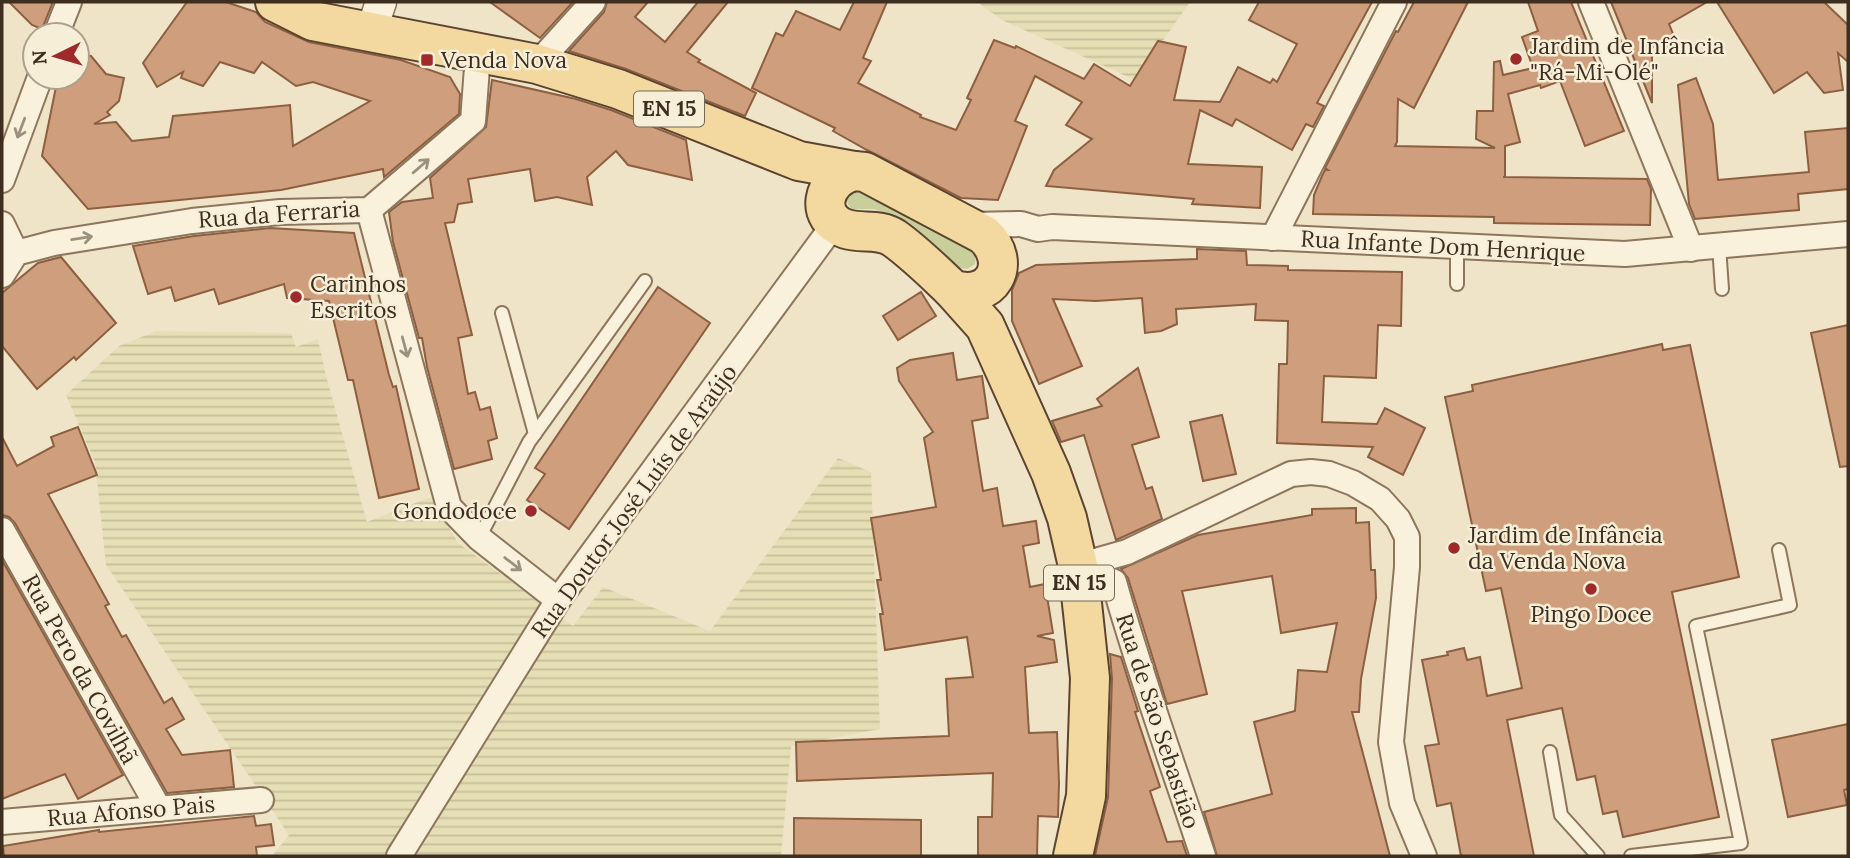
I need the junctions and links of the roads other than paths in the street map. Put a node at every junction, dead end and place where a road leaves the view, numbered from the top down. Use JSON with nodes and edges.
{"nodes":[{"id":1,"x":69,"y":2,"type":"edge"},
{"id":2,"x":275,"y":2,"type":"edge"},
{"id":3,"x":593,"y":2,"type":"edge"},
{"id":4,"x":1394,"y":2,"type":"edge"},
{"id":5,"x":1591,"y":2,"type":"edge"},
{"id":6,"x":376,"y":17,"type":"edge"},
{"id":7,"x":62,"y":21,"type":"edge"},
{"id":8,"x":478,"y":54,"type":"junction"},
{"id":9,"x":537,"y":64,"type":"junction"},
{"id":10,"x":35,"y":91,"type":"edge"},
{"id":11,"x":799,"y":160,"type":"junction"},
{"id":12,"x":853,"y":171,"type":"junction"},
{"id":13,"x":2,"y":180,"type":"edge"},
{"id":14,"x":369,"y":210,"type":"junction"},
{"id":15,"x":830,"y":213,"type":"junction"},
{"id":16,"x":2,"y":224,"type":"edge"},
{"id":17,"x":965,"y":225,"type":"junction"},
{"id":18,"x":1038,"y":229,"type":"junction"},
{"id":19,"x":1848,"y":234,"type":"edge"},
{"id":20,"x":1273,"y":239,"type":"junction"},
{"id":21,"x":1719,"y":246,"type":"junction"},
{"id":22,"x":1457,"y":247,"type":"junction"},
{"id":23,"x":1691,"y":249,"type":"junction"},
{"id":24,"x":16,"y":254,"type":"junction"},
{"id":25,"x":2,"y":275,"type":"edge"},
{"id":26,"x":645,"y":281,"type":"dead end"},
{"id":27,"x":979,"y":281,"type":"junction"},
{"id":28,"x":1457,"y":284,"type":"dead end"},
{"id":29,"x":1722,"y":289,"type":"dead end"},
{"id":30,"x":502,"y":313,"type":"dead end"},
{"id":31,"x":535,"y":434,"type":"junction"},
{"id":32,"x":2,"y":530,"type":"edge"},
{"id":33,"x":479,"y":537,"type":"junction"},
{"id":34,"x":1779,"y":550,"type":"dead end"},
{"id":35,"x":1077,"y":566,"type":"junction"},
{"id":36,"x":558,"y":600,"type":"junction"},
{"id":37,"x":1550,"y":752,"type":"dead end"},
{"id":38,"x":261,"y":800,"type":"dead end"},
{"id":39,"x":159,"y":808,"type":"junction"},
{"id":40,"x":2,"y":822,"type":"edge"},
{"id":41,"x":399,"y":856,"type":"edge"},
{"id":42,"x":1073,"y":856,"type":"edge"},
{"id":43,"x":1203,"y":856,"type":"edge"},
{"id":44,"x":1424,"y":856,"type":"edge"},
{"id":45,"x":1598,"y":856,"type":"edge"},
{"id":46,"x":1631,"y":856,"type":"edge"}],
"edges":[{"from":1,"to":7,"type":"street"},
{"from":2,"to":6,"type":"main road","number":"EN 15"},
{"from":3,"to":9,"type":"street"},
{"from":4,"to":20,"type":"street"},
{"from":5,"to":23,"type":"street"},
{"from":6,"to":8,"type":"main road","number":"EN 15"},
{"from":8,"to":9,"type":"main road","number":"EN 15"},
{"from":14,"to":8,"type":"street","name":"Rua da Ferraria","one_way":true},
{"from":9,"to":11,"type":"main road","number":"EN 15"},
{"from":10,"to":13,"type":"street","one_way":true},
{"from":11,"to":12,"type":"main road"},
{"from":11,"to":15,"type":"main road"},
{"from":12,"to":15,"type":"main road"},
{"from":12,"to":17,"type":"main road"},
{"from":24,"to":14,"type":"street","name":"Rua da Ferraria","one_way":true},
{"from":14,"to":33,"type":"street","one_way":true},
{"from":15,"to":27,"type":"main road"},
{"from":15,"to":36,"type":"street","name":"Rua Doutor José Luís de Araújo"},
{"from":16,"to":24,"type":"street"},
{"from":17,"to":18,"type":"street","name":"Rua Infante Dom Henrique"},
{"from":17,"to":27,"type":"main road"},
{"from":18,"to":20,"type":"street","name":"Rua Infante Dom Henrique"},
{"from":18,"to":27,"type":"street"},
{"from":19,"to":21,"type":"street","name":"Rua Infante Dom Henrique"},
{"from":20,"to":22,"type":"street","name":"Rua Infante Dom Henrique"},
{"from":21,"to":23,"type":"street","name":"Rua Infante Dom Henrique"},
{"from":21,"to":29,"type":"lane"},
{"from":22,"to":23,"type":"street","name":"Rua Infante Dom Henrique"},
{"from":22,"to":28,"type":"lane"},
{"from":24,"to":25,"type":"street"},
{"from":26,"to":31,"type":"lane"},
{"from":27,"to":35,"type":"main road","number":"EN 15"},
{"from":30,"to":31,"type":"lane"},
{"from":31,"to":33,"type":"lane"},
{"from":32,"to":39,"type":"street","name":"Rua Pero da Covilhã"},
{"from":33,"to":36,"type":"street","one_way":true},
{"from":34,"to":46,"type":"lane"},
{"from":35,"to":42,"type":"main road","number":"EN 15"},
{"from":35,"to":43,"type":"street","name":"Rua de São Sebastião"},
{"from":35,"to":44,"type":"street"},
{"from":36,"to":41,"type":"street","name":"Rua Doutor José Luís de Araújo"},
{"from":37,"to":45,"type":"lane"},
{"from":38,"to":39,"type":"street","name":"Rua Afonso Pais"},
{"from":39,"to":40,"type":"street","name":"Rua Afonso Pais"}]}
